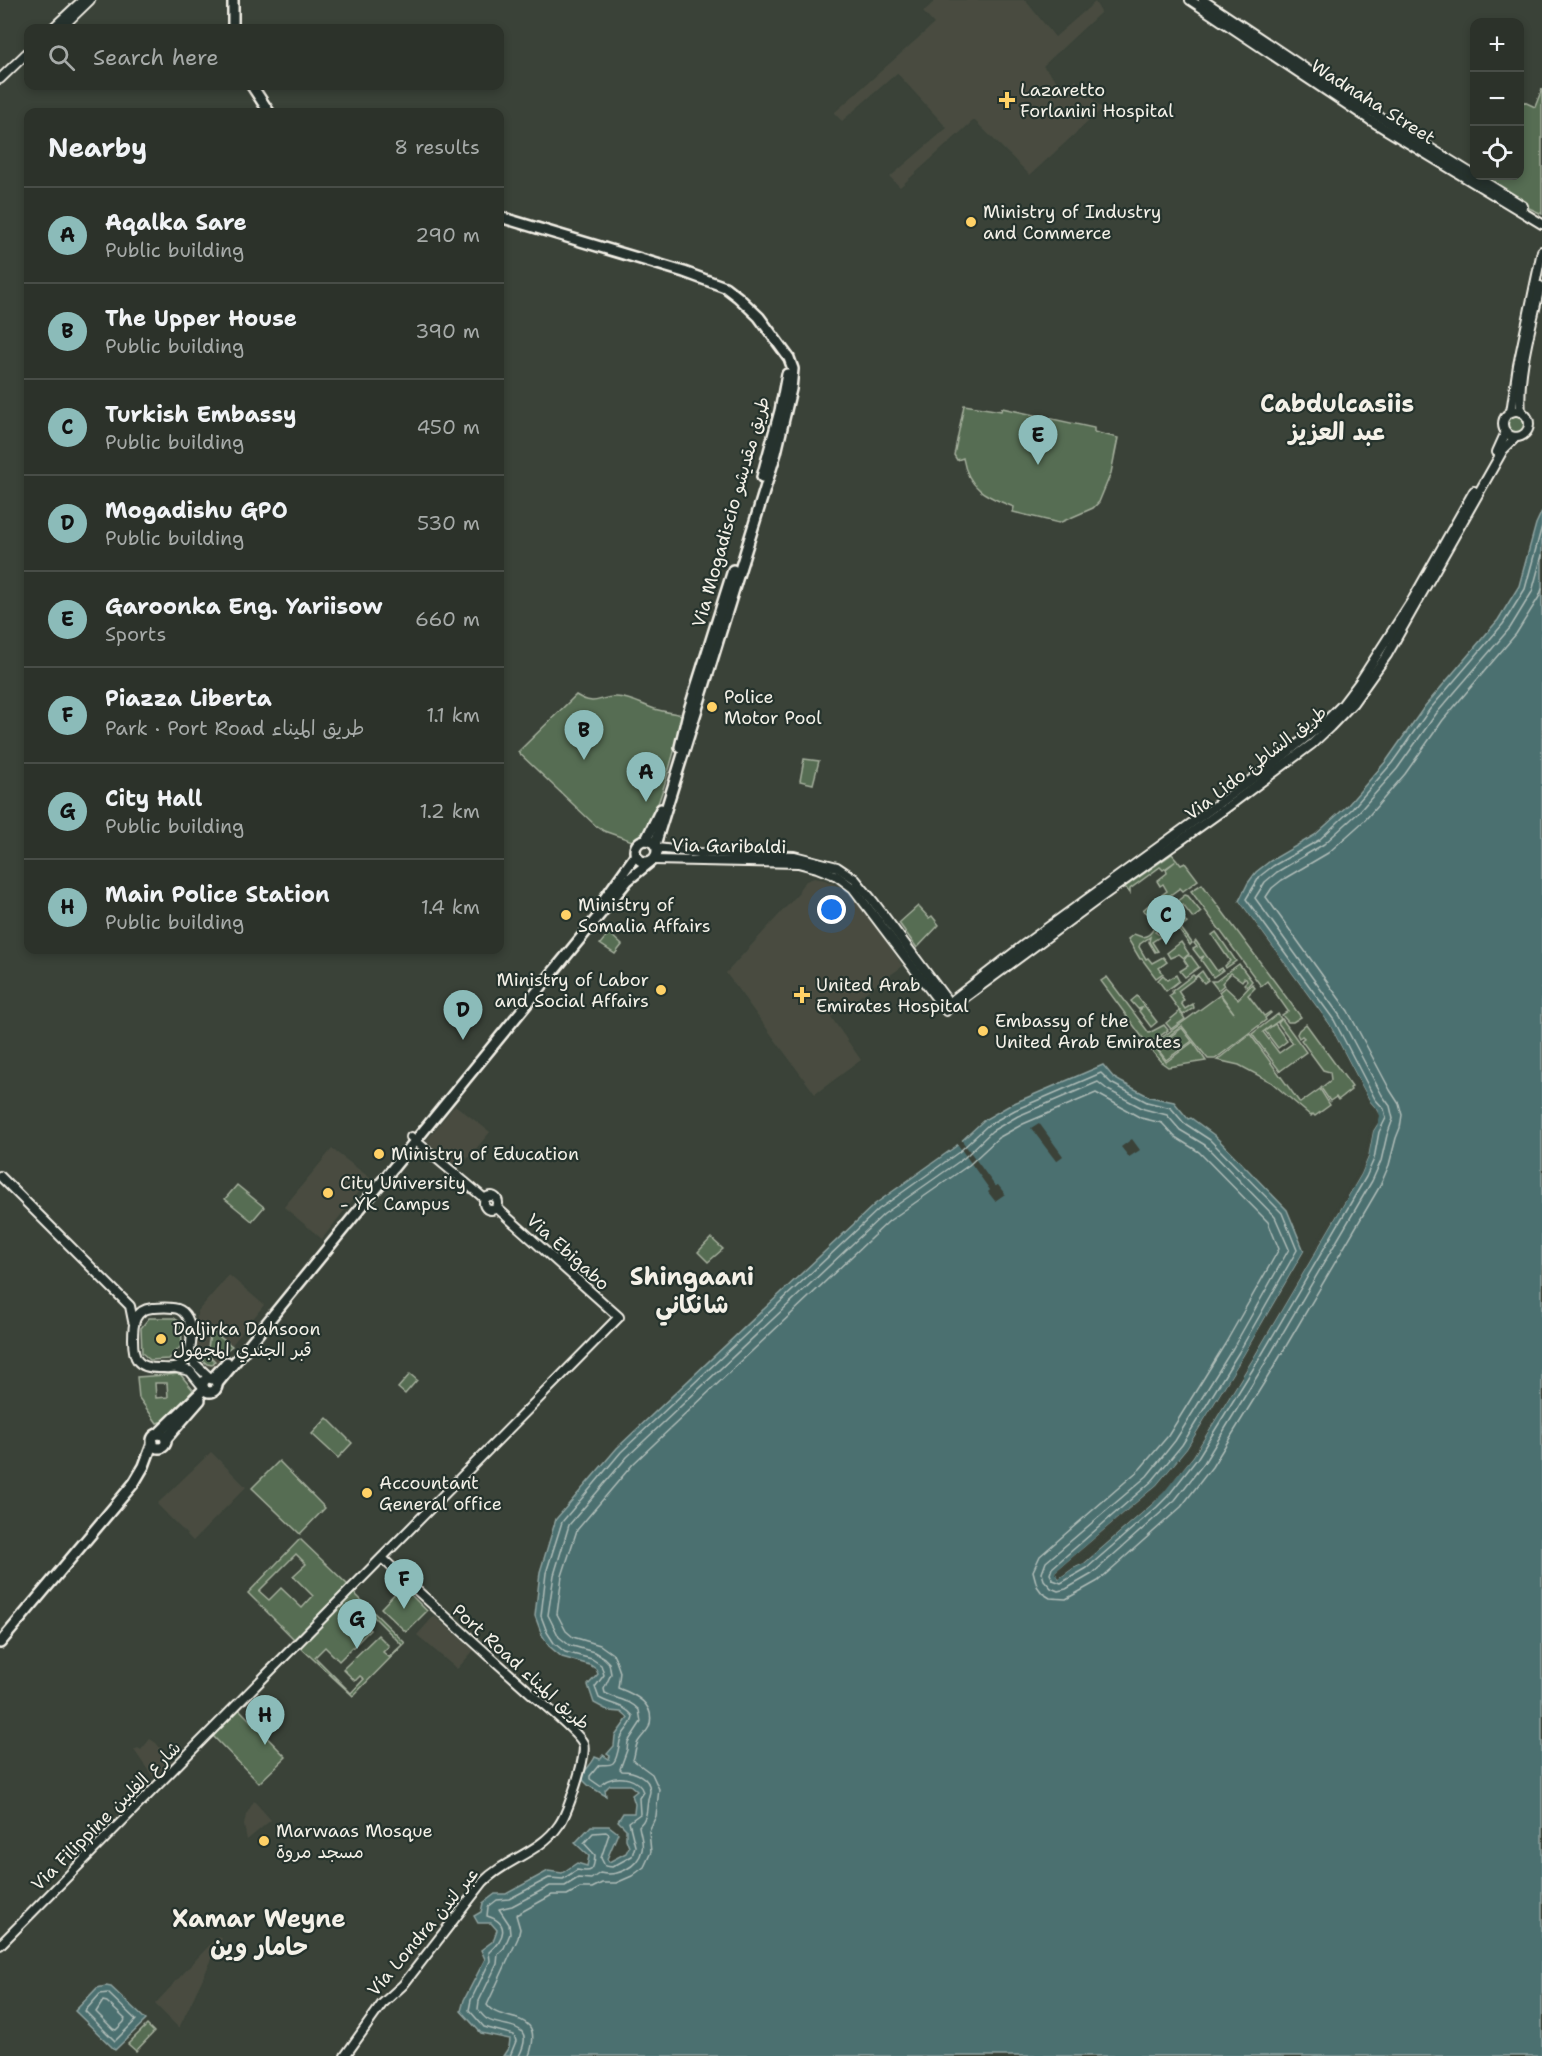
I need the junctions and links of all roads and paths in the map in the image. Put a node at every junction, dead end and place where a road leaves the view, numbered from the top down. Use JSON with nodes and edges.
{"nodes":[{"id":1,"x":83,"y":0,"type":"edge"},
{"id":2,"x":90,"y":0,"type":"edge"},
{"id":3,"x":233,"y":0,"type":"edge"},
{"id":4,"x":1190,"y":0,"type":"edge"},
{"id":5,"x":1203,"y":0,"type":"edge"},
{"id":6,"x":57,"y":24,"type":"edge"},
{"id":7,"x":65,"y":24,"type":"edge"},
{"id":8,"x":234,"y":24,"type":"edge"},
{"id":9,"x":24,"y":56,"type":"edge"},
{"id":10,"x":24,"y":63,"type":"edge"},
{"id":11,"x":0,"y":79,"type":"edge"},
{"id":12,"x":0,"y":85,"type":"edge"},
{"id":13,"x":254,"y":90,"type":"edge"},
{"id":14,"x":266,"y":108,"type":"edge"},
{"id":15,"x":1470,"y":172,"type":"edge"},
{"id":16,"x":1483,"y":180,"type":"edge"},
{"id":17,"x":504,"y":218,"type":"edge"},
{"id":18,"x":1542,"y":218,"type":"edge"},
{"id":19,"x":1542,"y":224,"type":"edge"},
{"id":20,"x":1542,"y":251,"type":"edge"},
{"id":21,"x":1542,"y":276,"type":"edge"},
{"id":22,"x":1511,"y":412,"type":"junction"},
{"id":23,"x":1521,"y":412,"type":"junction"},
{"id":24,"x":1506,"y":432,"type":"junction"},
{"id":25,"x":1516,"y":437,"type":"junction"},
{"id":26,"x":1445,"y":549,"type":"junction"},
{"id":27,"x":715,"y":639,"type":"junction"},
{"id":28,"x":646,"y":840,"type":"junction"},
{"id":29,"x":656,"y":847,"type":"junction"},
{"id":30,"x":635,"y":856,"type":"junction"},
{"id":31,"x":652,"y":861,"type":"junction"},
{"id":32,"x":803,"y":861,"type":"junction"},
{"id":33,"x":1027,"y":947,"type":"junction"},
{"id":34,"x":949,"y":1007,"type":"junction"},
{"id":35,"x":414,"y":1139,"type":"junction"},
{"id":36,"x":0,"y":1176,"type":"edge"},
{"id":37,"x":130,"y":1306,"type":"junction"},
{"id":38,"x":149,"y":1308,"type":"junction"},
{"id":39,"x":620,"y":1317,"type":"joint"},
{"id":40,"x":133,"y":1322,"type":"junction"},
{"id":41,"x":190,"y":1352,"type":"junction"},
{"id":42,"x":173,"y":1368,"type":"junction"},
{"id":43,"x":213,"y":1380,"type":"junction"},
{"id":44,"x":205,"y":1389,"type":"junction"},
{"id":45,"x":382,"y":1558,"type":"junction"},
{"id":46,"x":0,"y":1643,"type":"edge"},
{"id":47,"x":540,"y":1845,"type":"joint"},
{"id":48,"x":0,"y":1945,"type":"edge"},
{"id":49,"x":345,"y":2056,"type":"edge"}],
"edges":[{"from":1,"to":6,"type":"main road"},
{"from":2,"to":7,"type":"main road"},
{"from":3,"to":8,"type":"highway"},
{"from":4,"to":19,"type":"main road","name":"Wadnaha Street"},
{"from":5,"to":15,"type":"main road"},
{"from":9,"to":11,"type":"main road"},
{"from":10,"to":12,"type":"main road"},
{"from":13,"to":14,"type":"highway"},
{"from":16,"to":18,"type":"main road"},
{"from":17,"to":27,"type":"highway","name":"Via Mogadiscio طريق مقديشو"},
{"from":20,"to":22,"type":"main road"},
{"from":21,"to":23,"type":"main road"},
{"from":22,"to":23,"type":"main road"},
{"from":22,"to":24,"type":"main road"},
{"from":23,"to":25,"type":"main road"},
{"from":24,"to":25,"type":"main road"},
{"from":24,"to":26,"type":"main road","name":"Via Lido طريق الشاطئ"},
{"from":25,"to":26,"type":"main road","name":"Via Lido طريق الشاطئ"},
{"from":26,"to":33,"type":"main road","name":"Via Lido طريق الشاطئ"},
{"from":27,"to":28,"type":"highway","name":"Via Mogadiscio طريق مقديشو"},
{"from":27,"to":29,"type":"highway","name":"Via Mogadiscio طريق مقديشو"},
{"from":28,"to":29,"type":"highway"},
{"from":28,"to":30,"type":"highway"},
{"from":29,"to":31,"type":"highway"},
{"from":29,"to":32,"type":"main road","name":"Via Garibaldi"},
{"from":30,"to":31,"type":"highway"},
{"from":30,"to":35,"type":"highway"},
{"from":31,"to":32,"type":"main road","name":"Via Garibaldi"},
{"from":31,"to":35,"type":"highway"},
{"from":32,"to":34,"type":"main road"},
{"from":33,"to":34,"type":"main road","name":"Via Lido طريق الشاطئ"},
{"from":33,"to":34,"type":"main road","name":"Via Lido طريق الشاطئ"},
{"from":35,"to":39,"type":"main road","name":"Via Ebigabo"},
{"from":35,"to":43,"type":"highway"},
{"from":36,"to":37,"type":"main road"},
{"from":37,"to":38,"type":"main road"},
{"from":37,"to":40,"type":"main road"},
{"from":38,"to":40,"type":"main road"},
{"from":38,"to":41,"type":"main road"},
{"from":39,"to":45,"type":"main road","name":"Via Filippine شارع الفلبين"},
{"from":40,"to":42,"type":"main road"},
{"from":41,"to":42,"type":"main road"},
{"from":41,"to":43,"type":"main road"},
{"from":42,"to":44,"type":"main road"},
{"from":43,"to":44,"type":"highway"},
{"from":44,"to":46,"type":"highway"},
{"from":45,"to":47,"type":"main road","name":"Port Road طريق الميناء"},
{"from":45,"to":48,"type":"main road","name":"Via Filippine شارع الفلبين"},
{"from":47,"to":49,"type":"main road","name":"Vía Londra عبر لندن"}]}
